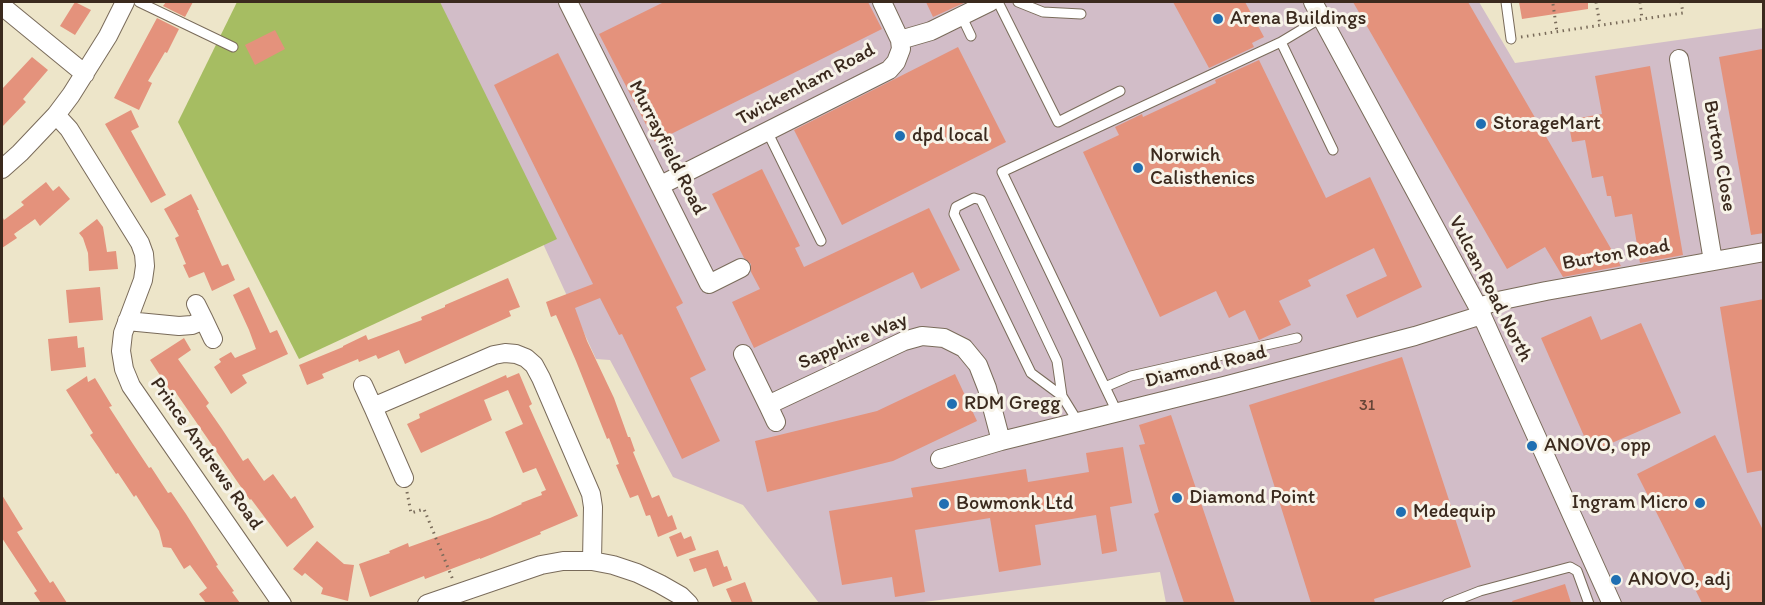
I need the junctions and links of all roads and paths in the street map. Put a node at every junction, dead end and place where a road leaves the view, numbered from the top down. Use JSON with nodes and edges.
{"nodes":[{"id":1,"x":125,"y":2,"type":"edge"},
{"id":2,"x":139,"y":2,"type":"edge"},
{"id":3,"x":568,"y":2,"type":"edge"},
{"id":4,"x":882,"y":2,"type":"edge"},
{"id":5,"x":990,"y":2,"type":"edge"},
{"id":6,"x":998,"y":2,"type":"edge"},
{"id":7,"x":1018,"y":2,"type":"edge"},
{"id":8,"x":1312,"y":2,"type":"edge"},
{"id":9,"x":1506,"y":2,"type":"edge"},
{"id":10,"x":1596,"y":2,"type":"edge"},
{"id":11,"x":1640,"y":2,"type":"edge"},
{"id":12,"x":1681,"y":2,"type":"edge"},
{"id":13,"x":1553,"y":4,"type":"dead end"},
{"id":14,"x":2,"y":6,"type":"edge"},
{"id":15,"x":1081,"y":14,"type":"dead end"},
{"id":16,"x":961,"y":15,"type":"junction"},
{"id":17,"x":1321,"y":18,"type":"junction"},
{"id":18,"x":1642,"y":19,"type":"junction"},
{"id":19,"x":1600,"y":25,"type":"junction"},
{"id":20,"x":1557,"y":32,"type":"junction"},
{"id":21,"x":971,"y":36,"type":"dead end"},
{"id":22,"x":1511,"y":39,"type":"joint"},
{"id":23,"x":900,"y":40,"type":"junction"},
{"id":24,"x":1281,"y":42,"type":"junction"},
{"id":25,"x":233,"y":47,"type":"dead end"},
{"id":26,"x":1679,"y":59,"type":"dead end"},
{"id":27,"x":85,"y":74,"type":"junction"},
{"id":28,"x":1120,"y":91,"type":"dead end"},
{"id":29,"x":56,"y":115,"type":"junction"},
{"id":30,"x":767,"y":132,"type":"junction"},
{"id":31,"x":1333,"y":150,"type":"dead end"},
{"id":32,"x":2,"y":169,"type":"edge"},
{"id":33,"x":661,"y":185,"type":"junction"},
{"id":34,"x":821,"y":241,"type":"dead end"},
{"id":35,"x":1764,"y":252,"type":"edge"},
{"id":36,"x":1713,"y":261,"type":"junction"},
{"id":37,"x":741,"y":268,"type":"dead end"},
{"id":38,"x":1480,"y":311,"type":"junction"},
{"id":39,"x":127,"y":321,"type":"junction"},
{"id":40,"x":1297,"y":338,"type":"dead end"},
{"id":41,"x":213,"y":339,"type":"dead end"},
{"id":42,"x":742,"y":354,"type":"dead end"},
{"id":43,"x":363,"y":385,"type":"dead end"},
{"id":44,"x":1105,"y":387,"type":"junction"},
{"id":45,"x":1062,"y":396,"type":"junction"},
{"id":46,"x":768,"y":405,"type":"junction"},
{"id":47,"x":373,"y":407,"type":"junction"},
{"id":48,"x":1117,"y":412,"type":"junction"},
{"id":49,"x":776,"y":422,"type":"dead end"},
{"id":50,"x":1078,"y":422,"type":"junction"},
{"id":51,"x":1001,"y":441,"type":"junction"},
{"id":52,"x":940,"y":459,"type":"dead end"},
{"id":53,"x":404,"y":478,"type":"joint"},
{"id":54,"x":592,"y":561,"type":"junction"},
{"id":55,"x":458,"y":593,"type":"junction"},
{"id":56,"x":282,"y":603,"type":"edge"},
{"id":57,"x":427,"y":603,"type":"edge"},
{"id":58,"x":689,"y":603,"type":"edge"},
{"id":59,"x":1447,"y":603,"type":"edge"},
{"id":60,"x":1589,"y":603,"type":"edge"},
{"id":61,"x":1612,"y":603,"type":"edge"}],
"edges":[{"from":1,"to":27,"type":"street"},
{"from":2,"to":25,"type":"lane"},
{"from":3,"to":33,"type":"street","name":"Murrayfield Road"},
{"from":4,"to":23,"type":"street"},
{"from":5,"to":16,"type":"street","name":"Twickenham Road"},
{"from":6,"to":28,"type":"lane"},
{"from":7,"to":15,"type":"lane"},
{"from":8,"to":17,"type":"street","name":"Vulcan Road North"},
{"from":9,"to":22,"type":"lane"},
{"from":10,"to":19,"type":"path"},
{"from":11,"to":18,"type":"path"},
{"from":12,"to":18,"type":"path"},
{"from":13,"to":20,"type":"path"},
{"from":14,"to":27,"type":"street"},
{"from":16,"to":21,"type":"lane"},
{"from":16,"to":23,"type":"street","name":"Twickenham Road"},
{"from":17,"to":24,"type":"lane"},
{"from":17,"to":38,"type":"street","name":"Vulcan Road North"},
{"from":18,"to":19,"type":"path"},
{"from":19,"to":20,"type":"path"},
{"from":20,"to":22,"type":"path"},
{"from":23,"to":30,"type":"street","name":"Twickenham Road"},
{"from":24,"to":31,"type":"lane"},
{"from":24,"to":44,"type":"lane"},
{"from":26,"to":36,"type":"street","name":"Burton Close"},
{"from":27,"to":29,"type":"street"},
{"from":29,"to":32,"type":"street"},
{"from":29,"to":39,"type":"street","name":"Prince Andrews Road"},
{"from":30,"to":33,"type":"street","name":"Twickenham Road"},
{"from":30,"to":34,"type":"lane"},
{"from":33,"to":37,"type":"street","name":"Murrayfield Road"},
{"from":35,"to":36,"type":"street","name":"Burton Road"},
{"from":36,"to":38,"type":"street","name":"Burton Road"},
{"from":38,"to":48,"type":"street","name":"Diamond Road"},
{"from":38,"to":61,"type":"street","name":"Vulcan Road North"},
{"from":39,"to":41,"type":"street"},
{"from":39,"to":56,"type":"street","name":"Prince Andrews Road"},
{"from":40,"to":44,"type":"lane"},
{"from":42,"to":46,"type":"street"},
{"from":43,"to":47,"type":"street"},
{"from":44,"to":48,"type":"lane"},
{"from":45,"to":45,"type":"lane"},
{"from":45,"to":50,"type":"lane"},
{"from":46,"to":49,"type":"street"},
{"from":46,"to":51,"type":"street","name":"Sapphire Way"},
{"from":47,"to":53,"type":"street"},
{"from":47,"to":54,"type":"street"},
{"from":48,"to":50,"type":"street","name":"Diamond Road"},
{"from":50,"to":51,"type":"street","name":"Diamond Road"},
{"from":51,"to":52,"type":"street","name":"Diamond Road"},
{"from":53,"to":55,"type":"path"},
{"from":54,"to":55,"type":"street"},
{"from":54,"to":58,"type":"street"},
{"from":55,"to":57,"type":"street"},
{"from":59,"to":60,"type":"lane"}]}
